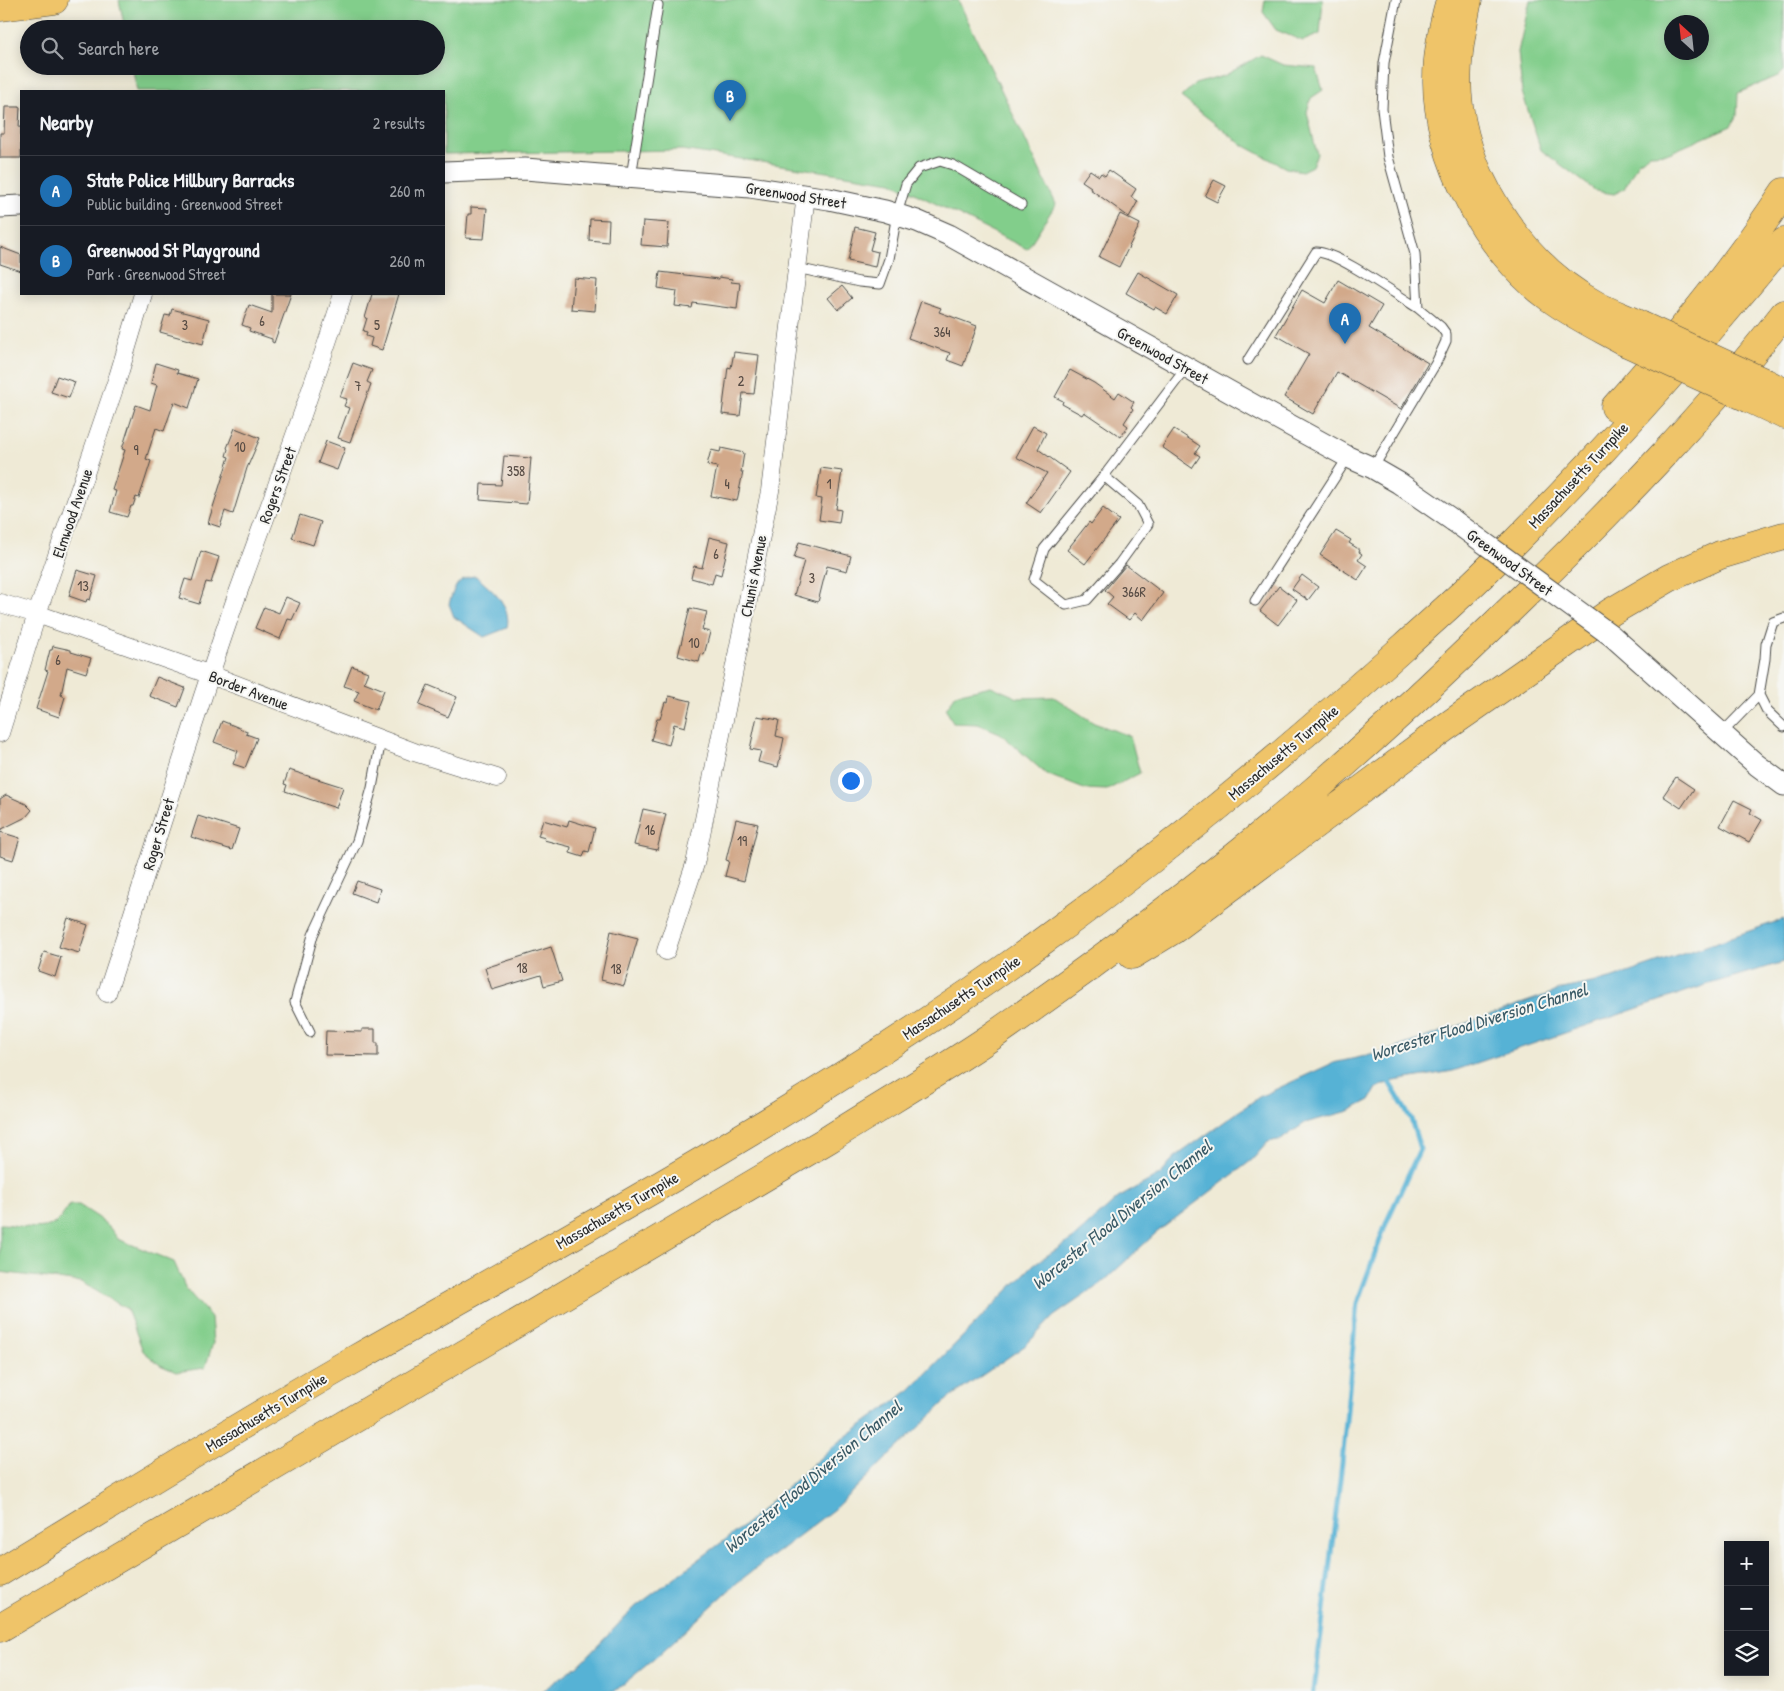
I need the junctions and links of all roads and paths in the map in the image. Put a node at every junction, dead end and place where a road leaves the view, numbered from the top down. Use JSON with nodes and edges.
{"nodes":[{"id":1,"x":54,"y":0,"type":"edge"},
{"id":2,"x":1396,"y":0,"type":"edge"},
{"id":3,"x":1450,"y":0,"type":"edge"},
{"id":4,"x":1468,"y":0,"type":"edge"},
{"id":5,"x":658,"y":5,"type":"dead end"},
{"id":6,"x":0,"y":6,"type":"edge"},
{"id":7,"x":445,"y":172,"type":"edge"},
{"id":8,"x":631,"y":177,"type":"junction"},
{"id":9,"x":1784,"y":192,"type":"edge"},
{"id":10,"x":806,"y":195,"type":"junction"},
{"id":11,"x":1021,"y":205,"type":"dead end"},
{"id":12,"x":20,"y":206,"type":"edge"},
{"id":13,"x":0,"y":207,"type":"edge"},
{"id":14,"x":897,"y":214,"type":"junction"},
{"id":15,"x":1784,"y":242,"type":"edge"},
{"id":16,"x":797,"y":268,"type":"junction"},
{"id":17,"x":143,"y":295,"type":"edge"},
{"id":18,"x":343,"y":295,"type":"edge"},
{"id":19,"x":1418,"y":308,"type":"junction"},
{"id":20,"x":1784,"y":314,"type":"edge"},
{"id":21,"x":1632,"y":333,"type":"junction"},
{"id":22,"x":1248,"y":360,"type":"dead end"},
{"id":23,"x":1186,"y":368,"type":"junction"},
{"id":24,"x":1767,"y":392,"type":"edge"},
{"id":25,"x":1784,"y":415,"type":"edge"},
{"id":26,"x":1348,"y":457,"type":"junction"},
{"id":27,"x":1373,"y":468,"type":"junction"},
{"id":28,"x":1104,"y":476,"type":"junction"},
{"id":29,"x":1784,"y":536,"type":"edge"},
{"id":30,"x":1512,"y":545,"type":"junction"},
{"id":31,"x":1255,"y":601,"type":"dead end"},
{"id":32,"x":0,"y":603,"type":"edge"},
{"id":33,"x":37,"y":614,"type":"junction"},
{"id":34,"x":1784,"y":618,"type":"edge"},
{"id":35,"x":211,"y":675,"type":"junction"},
{"id":36,"x":1759,"y":696,"type":"junction"},
{"id":37,"x":1784,"y":727,"type":"edge"},
{"id":38,"x":0,"y":733,"type":"edge"},
{"id":39,"x":1721,"y":734,"type":"junction"},
{"id":40,"x":381,"y":740,"type":"junction"},
{"id":41,"x":497,"y":778,"type":"dead end"},
{"id":42,"x":1784,"y":785,"type":"edge"},
{"id":43,"x":666,"y":951,"type":"dead end"},
{"id":44,"x":107,"y":993,"type":"dead end"},
{"id":45,"x":310,"y":1032,"type":"dead end"},
{"id":46,"x":990,"y":1037,"type":"junction"},
{"id":47,"x":0,"y":1572,"type":"edge"},
{"id":48,"x":0,"y":1628,"type":"edge"}],
"edges":[{"from":1,"to":6,"type":"main road"},
{"from":2,"to":19,"type":"lane"},
{"from":3,"to":21,"type":"main road"},
{"from":4,"to":21,"type":"main road"},
{"from":5,"to":8,"type":"lane"},
{"from":7,"to":8,"type":"street","name":"Greenwood Street"},
{"from":8,"to":10,"type":"street","name":"Greenwood Street"},
{"from":9,"to":30,"type":"main road"},
{"from":10,"to":14,"type":"street","name":"Greenwood Street"},
{"from":10,"to":16,"type":"street","name":"Chunis Avenue"},
{"from":11,"to":14,"type":"lane"},
{"from":12,"to":13,"type":"street"},
{"from":14,"to":16,"type":"lane"},
{"from":14,"to":23,"type":"street","name":"Greenwood Street"},
{"from":15,"to":30,"type":"main road","name":"Massachusetts Turnpike"},
{"from":16,"to":43,"type":"street","name":"Chunis Avenue"},
{"from":17,"to":33,"type":"street","name":"Elmwood Avenue"},
{"from":18,"to":35,"type":"street","name":"Rogers Street"},
{"from":19,"to":22,"type":"lane"},
{"from":19,"to":27,"type":"lane"},
{"from":20,"to":46,"type":"main road"},
{"from":21,"to":24,"type":"main road","bridge":true},
{"from":23,"to":26,"type":"street","name":"Greenwood Street"},
{"from":23,"to":28,"type":"lane"},
{"from":24,"to":25,"type":"main road"},
{"from":26,"to":27,"type":"street","name":"Greenwood Street"},
{"from":26,"to":31,"type":"lane"},
{"from":27,"to":39,"type":"street","name":"Greenwood Street","bridge":true},
{"from":28,"to":28,"type":"lane"},
{"from":29,"to":46,"type":"main road"},
{"from":30,"to":47,"type":"main road","name":"Massachusetts Turnpike"},
{"from":32,"to":33,"type":"street","name":"Border Avenue"},
{"from":33,"to":35,"type":"street","name":"Border Avenue"},
{"from":33,"to":38,"type":"street","name":"Elmwood Avenue"},
{"from":34,"to":36,"type":"lane"},
{"from":35,"to":40,"type":"street","name":"Border Avenue"},
{"from":35,"to":44,"type":"street","name":"Roger Street"},
{"from":36,"to":37,"type":"lane"},
{"from":36,"to":39,"type":"lane"},
{"from":39,"to":42,"type":"street","name":"Greenwood Street"},
{"from":40,"to":41,"type":"street","name":"Border Avenue"},
{"from":40,"to":45,"type":"lane"},
{"from":46,"to":48,"type":"main road"}]}
